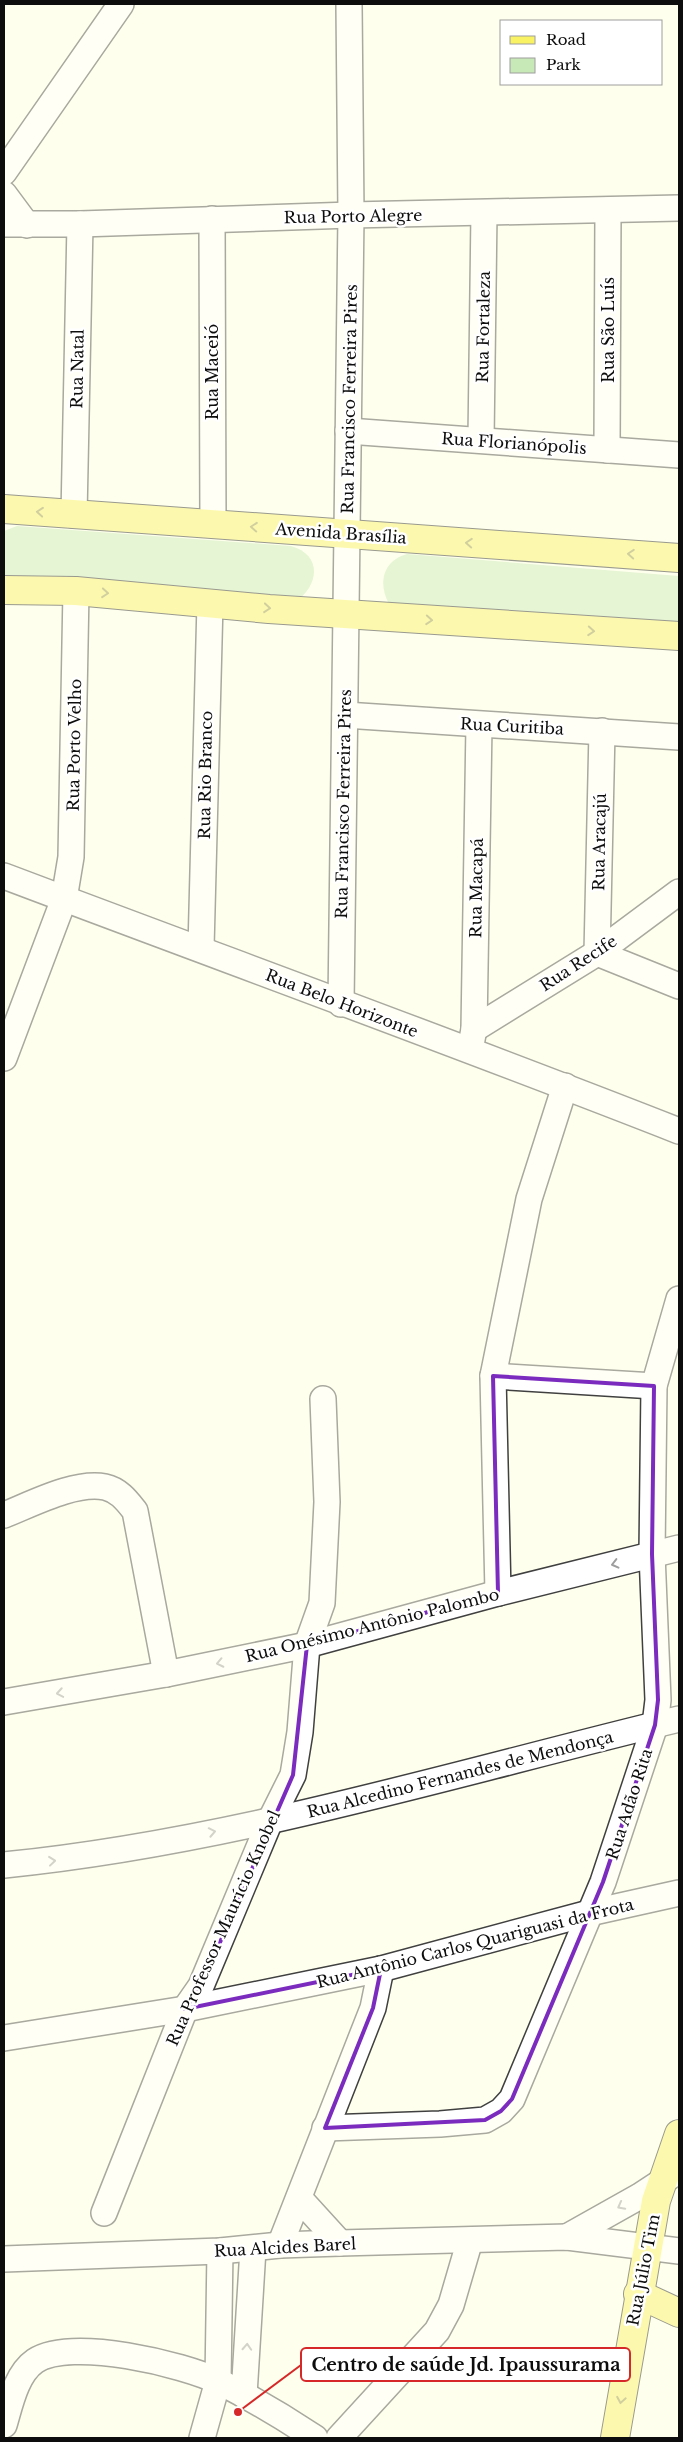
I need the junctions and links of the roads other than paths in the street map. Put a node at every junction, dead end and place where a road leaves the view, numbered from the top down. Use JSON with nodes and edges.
{"nodes":[{"id":1,"x":121,"y":4,"type":"edge"},
{"id":2,"x":348,"y":4,"type":"edge"},
{"id":3,"x":4,"y":172,"type":"edge"},
{"id":4,"x":4,"y":194,"type":"edge"},
{"id":5,"x":679,"y":208,"type":"edge"},
{"id":6,"x":608,"y":210,"type":"junction"},
{"id":7,"x":484,"y":213,"type":"junction"},
{"id":8,"x":351,"y":215,"type":"junction"},
{"id":9,"x":212,"y":219,"type":"junction"},
{"id":10,"x":80,"y":224,"type":"junction"},
{"id":11,"x":15,"y":225,"type":"edge"},
{"id":12,"x":348,"y":431,"type":"junction"},
{"id":13,"x":481,"y":440,"type":"junction"},
{"id":14,"x":607,"y":450,"type":"junction"},
{"id":15,"x":679,"y":455,"type":"edge"},
{"id":16,"x":4,"y":509,"type":"edge"},
{"id":17,"x":74,"y":515,"type":"junction"},
{"id":18,"x":213,"y":524,"type":"junction"},
{"id":19,"x":347,"y":534,"type":"junction"},
{"id":20,"x":679,"y":558,"type":"edge"},
{"id":21,"x":4,"y":590,"type":"edge"},
{"id":22,"x":76,"y":591,"type":"junction"},
{"id":23,"x":210,"y":603,"type":"junction"},
{"id":24,"x":345,"y":614,"type":"junction"},
{"id":25,"x":679,"y":636,"type":"edge"},
{"id":26,"x":345,"y":715,"type":"junction"},
{"id":27,"x":479,"y":725,"type":"junction"},
{"id":28,"x":602,"y":732,"type":"junction"},
{"id":29,"x":679,"y":737,"type":"edge"},
{"id":30,"x":4,"y":876,"type":"edge"},
{"id":31,"x":679,"y":892,"type":"edge"},
{"id":32,"x":64,"y":899,"type":"junction"},
{"id":33,"x":201,"y":948,"type":"junction"},
{"id":34,"x":596,"y":953,"type":"junction"},
{"id":35,"x":679,"y":986,"type":"edge"},
{"id":36,"x":340,"y":1004,"type":"junction"},
{"id":37,"x":472,"y":1039,"type":"junction"},
{"id":38,"x":4,"y":1058,"type":"edge"},
{"id":39,"x":564,"y":1086,"type":"junction"},
{"id":40,"x":679,"y":1131,"type":"edge"},
{"id":41,"x":679,"y":1299,"type":"edge"},
{"id":42,"x":492,"y":1376,"type":"junction"},
{"id":43,"x":654,"y":1386,"type":"junction"},
{"id":44,"x":323,"y":1398,"type":"dead end"},
{"id":45,"x":4,"y":1515,"type":"edge"},
{"id":46,"x":679,"y":1548,"type":"edge"},
{"id":47,"x":652,"y":1554,"type":"junction"},
{"id":48,"x":498,"y":1593,"type":"junction"},
{"id":49,"x":307,"y":1645,"type":"junction"},
{"id":50,"x":166,"y":1674,"type":"junction"},
{"id":51,"x":4,"y":1702,"type":"edge"},
{"id":52,"x":679,"y":1719,"type":"edge"},
{"id":53,"x":655,"y":1725,"type":"junction"},
{"id":54,"x":270,"y":1821,"type":"junction"},
{"id":55,"x":4,"y":1866,"type":"edge"},
{"id":56,"x":679,"y":1893,"type":"edge"},
{"id":57,"x":589,"y":1913,"type":"junction"},
{"id":58,"x":381,"y":1969,"type":"junction"},
{"id":59,"x":185,"y":2009,"type":"junction"},
{"id":60,"x":4,"y":2038,"type":"edge"},
{"id":61,"x":325,"y":2128,"type":"junction"},
{"id":62,"x":679,"y":2134,"type":"edge"},
{"id":63,"x":671,"y":2176,"type":"edge"},
{"id":64,"x":299,"y":2198,"type":"junction"},
{"id":65,"x":104,"y":2213,"type":"dead end"},
{"id":66,"x":566,"y":2237,"type":"junction"},
{"id":67,"x":470,"y":2240,"type":"junction"},
{"id":68,"x":340,"y":2243,"type":"junction"},
{"id":69,"x":280,"y":2245,"type":"junction"},
{"id":70,"x":647,"y":2247,"type":"junction"},
{"id":71,"x":253,"y":2249,"type":"junction"},
{"id":72,"x":220,"y":2251,"type":"junction"},
{"id":73,"x":679,"y":2251,"type":"edge"},
{"id":74,"x":4,"y":2259,"type":"edge"},
{"id":75,"x":638,"y":2294,"type":"junction"},
{"id":76,"x":679,"y":2313,"type":"edge"},
{"id":77,"x":218,"y":2381,"type":"junction"},
{"id":78,"x":244,"y":2395,"type":"junction"},
{"id":79,"x":4,"y":2425,"type":"edge"},
{"id":80,"x":202,"y":2438,"type":"edge"},
{"id":81,"x":315,"y":2438,"type":"edge"},
{"id":82,"x":339,"y":2438,"type":"edge"},
{"id":83,"x":615,"y":2438,"type":"edge"}],
"edges":[{"from":1,"to":3,"type":"street"},
{"from":2,"to":8,"type":"street","name":"Rua Francisco Ferreira Pires"},
{"from":4,"to":11,"type":"street","name":"Rua Porto Alegre"},
{"from":5,"to":6,"type":"street","name":"Rua Porto Alegre"},
{"from":6,"to":7,"type":"street","name":"Rua Porto Alegre"},
{"from":6,"to":14,"type":"street","name":"Rua São Luís"},
{"from":7,"to":8,"type":"street","name":"Rua Porto Alegre"},
{"from":7,"to":13,"type":"street","name":"Rua Fortaleza"},
{"from":8,"to":9,"type":"street","name":"Rua Porto Alegre"},
{"from":8,"to":12,"type":"street","name":"Rua Francisco Ferreira Pires"},
{"from":9,"to":10,"type":"street","name":"Rua Porto Alegre"},
{"from":9,"to":18,"type":"street","name":"Rua Maceió"},
{"from":10,"to":11,"type":"street","name":"Rua Porto Alegre"},
{"from":10,"to":17,"type":"street","name":"Rua Natal"},
{"from":12,"to":13,"type":"street","name":"Rua Florianópolis"},
{"from":12,"to":19,"type":"street","name":"Rua Francisco Ferreira Pires"},
{"from":13,"to":14,"type":"street","name":"Rua Florianópolis"},
{"from":14,"to":15,"type":"street","name":"Rua Florianópolis"},
{"from":17,"to":16,"type":"main road","name":"Avenida Brasília","one_way":true},
{"from":17,"to":18,"type":"main road","name":"Avenida Brasília"},
{"from":19,"to":18,"type":"main road","name":"Avenida Brasília","one_way":true},
{"from":20,"to":19,"type":"main road","name":"Avenida Brasília","one_way":true},
{"from":19,"to":24,"type":"street","name":"Rua Francisco Ferreira Pires"},
{"from":21,"to":22,"type":"main road"},
{"from":22,"to":23,"type":"main road","one_way":true},
{"from":22,"to":32,"type":"street","name":"Rua Porto Velho"},
{"from":23,"to":24,"type":"main road","one_way":true},
{"from":23,"to":33,"type":"street","name":"Rua Rio Branco"},
{"from":24,"to":25,"type":"main road","one_way":true},
{"from":24,"to":26,"type":"street","name":"Rua Francisco Ferreira Pires"},
{"from":26,"to":27,"type":"street","name":"Rua Curitiba"},
{"from":26,"to":36,"type":"street","name":"Rua Francisco Ferreira Pires"},
{"from":27,"to":28,"type":"street","name":"Rua Curitiba"},
{"from":27,"to":37,"type":"street","name":"Rua Macapá"},
{"from":28,"to":29,"type":"street","name":"Rua Curitiba"},
{"from":28,"to":34,"type":"street","name":"Rua Aracajú"},
{"from":30,"to":32,"type":"street","name":"Rua Belo Horizonte"},
{"from":31,"to":34,"type":"street","name":"Rua Recife"},
{"from":32,"to":33,"type":"street","name":"Rua Belo Horizonte"},
{"from":32,"to":38,"type":"street","name":"Rua Porto Velho"},
{"from":33,"to":36,"type":"street","name":"Rua Belo Horizonte"},
{"from":34,"to":35,"type":"street"},
{"from":34,"to":37,"type":"street","name":"Rua Recife"},
{"from":36,"to":37,"type":"street","name":"Rua Belo Horizonte"},
{"from":37,"to":39,"type":"street","name":"Rua Belo Horizonte"},
{"from":39,"to":40,"type":"street","name":"Rua Belo Horizonte"},
{"from":39,"to":42,"type":"street"},
{"from":41,"to":43,"type":"street","name":"Rua Adão Rita"},
{"from":42,"to":43,"type":"street"},
{"from":42,"to":48,"type":"street"},
{"from":43,"to":47,"type":"street","name":"Rua Adão Rita"},
{"from":44,"to":49,"type":"street","name":"Rua Professor Maurício Knobel"},
{"from":45,"to":50,"type":"street"},
{"from":46,"to":47,"type":"street","name":"Rua Onésimo Antônio Palombo"},
{"from":47,"to":48,"type":"street","name":"Rua Onésimo Antônio Palombo","one_way":true},
{"from":47,"to":53,"type":"street","name":"Rua Adão Rita"},
{"from":48,"to":49,"type":"street","name":"Rua Onésimo Antônio Palombo"},
{"from":49,"to":50,"type":"street","name":"Rua Onésimo Antônio Palombo","one_way":true},
{"from":49,"to":54,"type":"street","name":"Rua Professor Maurício Knobel"},
{"from":50,"to":51,"type":"street","name":"Rua Onésimo Antônio Palombo","one_way":true},
{"from":52,"to":53,"type":"street","name":"Rua Alcedino Fernandes de Mendonça"},
{"from":53,"to":54,"type":"street","name":"Rua Alcedino Fernandes de Mendonça"},
{"from":53,"to":57,"type":"street","name":"Rua Adão Rita"},
{"from":55,"to":54,"type":"street","name":"Rua Alcedino Fernandes de Mendonça","one_way":true},
{"from":54,"to":59,"type":"street","name":"Rua Professor Maurício Knobel"},
{"from":56,"to":57,"type":"street","name":"Rua Antônio Carlos Quariguasi da Frota"},
{"from":57,"to":58,"type":"street","name":"Rua Antônio Carlos Quariguasi da Frota"},
{"from":57,"to":61,"type":"street","name":"Rua Adão Rita"},
{"from":58,"to":59,"type":"street","name":"Rua Antônio Carlos Quariguasi da Frota"},
{"from":58,"to":61,"type":"street"},
{"from":59,"to":60,"type":"street","name":"Rua Antônio Carlos Quariguasi da Frota"},
{"from":59,"to":65,"type":"street","name":"Rua Professor Maurício Knobel"},
{"from":61,"to":64,"type":"street"},
{"from":62,"to":63,"type":"main road","name":"Rua Júlio Tim"},
{"from":63,"to":66,"type":"street","name":"Rua Alcides Barel","one_way":true},
{"from":63,"to":70,"type":"main road","name":"Rua Júlio Tim"},
{"from":64,"to":68,"type":"street"},
{"from":64,"to":69,"type":"street"},
{"from":66,"to":67,"type":"street","name":"Rua Alcides Barel"},
{"from":66,"to":70,"type":"street","name":"Rua Alcides Barel"},
{"from":67,"to":68,"type":"street","name":"Rua Alcides Barel"},
{"from":67,"to":82,"type":"street"},
{"from":68,"to":69,"type":"street","name":"Rua Alcides Barel"},
{"from":69,"to":71,"type":"street","name":"Rua Alcides Barel"},
{"from":70,"to":73,"type":"street","name":"Rua Alcides Barel"},
{"from":70,"to":75,"type":"main road","name":"Rua Júlio Tim"},
{"from":71,"to":72,"type":"street","name":"Rua Alcides Barel"},
{"from":78,"to":71,"type":"street","one_way":true},
{"from":72,"to":74,"type":"street","name":"Rua Alcides Barel"},
{"from":72,"to":77,"type":"street"},
{"from":75,"to":76,"type":"main road"},
{"from":75,"to":83,"type":"main road","name":"Rua Júlio Tim","one_way":true},
{"from":77,"to":78,"type":"street"},
{"from":77,"to":79,"type":"street"},
{"from":77,"to":80,"type":"street"},
{"from":78,"to":81,"type":"street"}]}
